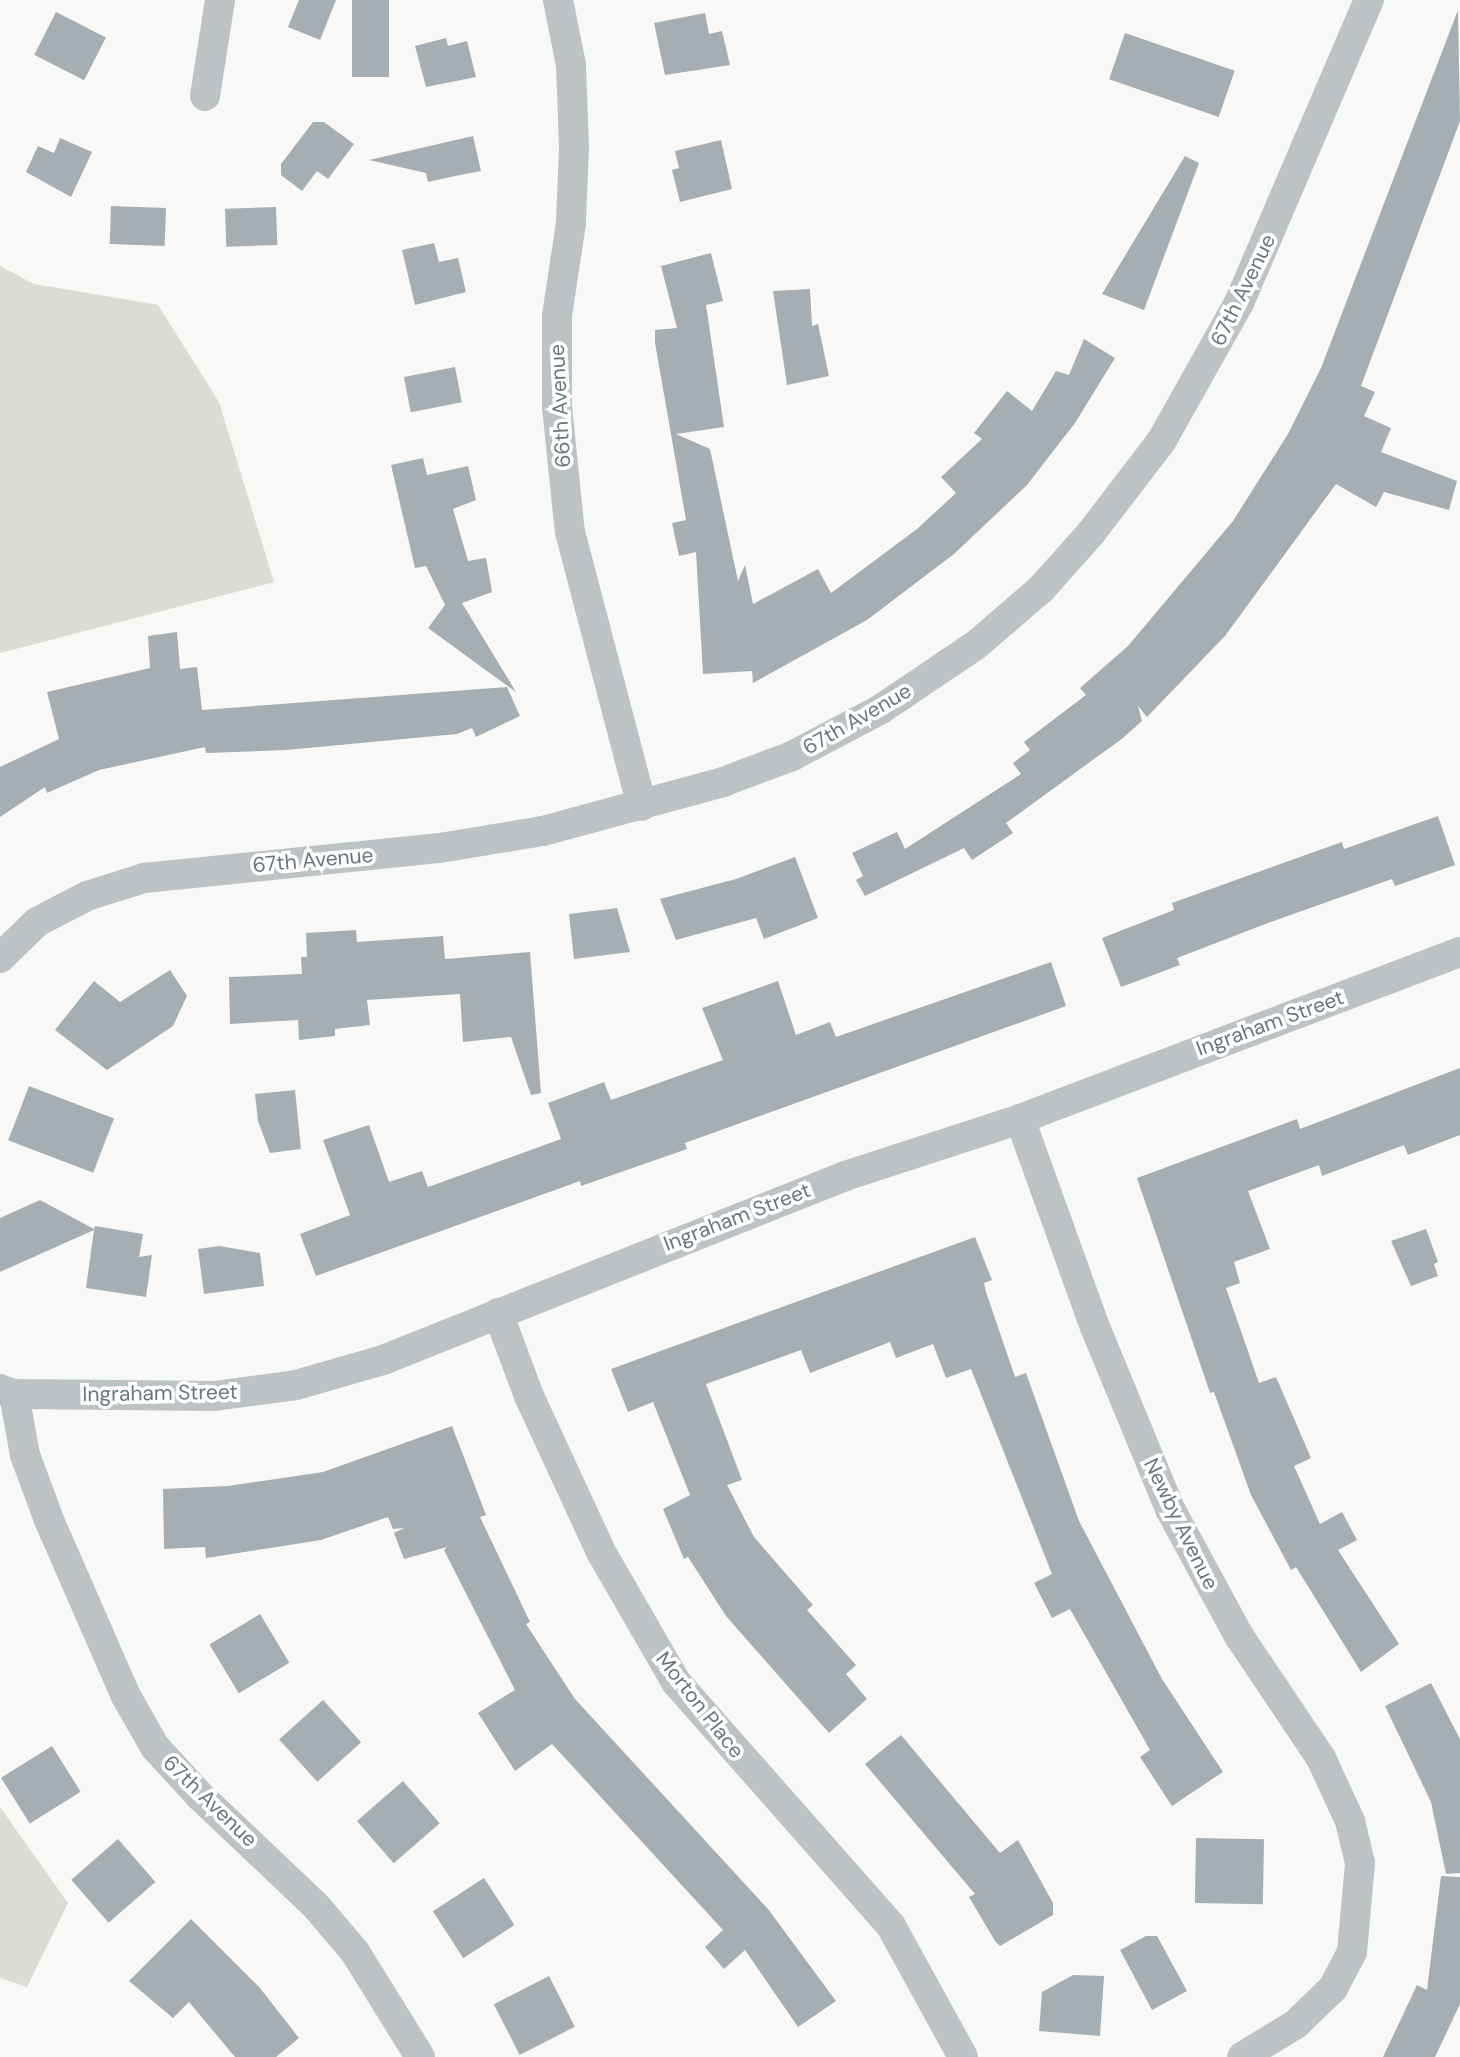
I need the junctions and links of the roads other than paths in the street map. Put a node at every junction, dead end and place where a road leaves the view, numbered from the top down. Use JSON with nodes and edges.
{"nodes":[{"id":1,"x":220,"y":0,"type":"edge"},
{"id":2,"x":558,"y":0,"type":"edge"},
{"id":3,"x":1369,"y":0,"type":"edge"},
{"id":4,"x":205,"y":96,"type":"dead end"},
{"id":5,"x":642,"y":806,"type":"junction"},
{"id":6,"x":1460,"y":953,"type":"edge"},
{"id":7,"x":0,"y":958,"type":"edge"},
{"id":8,"x":1020,"y":1119,"type":"junction"},
{"id":9,"x":498,"y":1313,"type":"junction"},
{"id":10,"x":7,"y":1392,"type":"edge"},
{"id":11,"x":420,"y":2057,"type":"edge"},
{"id":12,"x":963,"y":2057,"type":"edge"},
{"id":13,"x":1242,"y":2057,"type":"edge"}],
"edges":[{"from":1,"to":4,"type":"street"},
{"from":2,"to":5,"type":"street","name":"66th Avenue"},
{"from":3,"to":5,"type":"street","name":"67th Avenue"},
{"from":5,"to":7,"type":"street","name":"67th Avenue"},
{"from":6,"to":8,"type":"street","name":"Ingraham Street"},
{"from":8,"to":9,"type":"street","name":"Ingraham Street"},
{"from":8,"to":13,"type":"street","name":"Newby Avenue"},
{"from":9,"to":10,"type":"street","name":"Ingraham Street"},
{"from":9,"to":12,"type":"street","name":"Morton Place"},
{"from":10,"to":11,"type":"street","name":"67th Avenue"}]}
